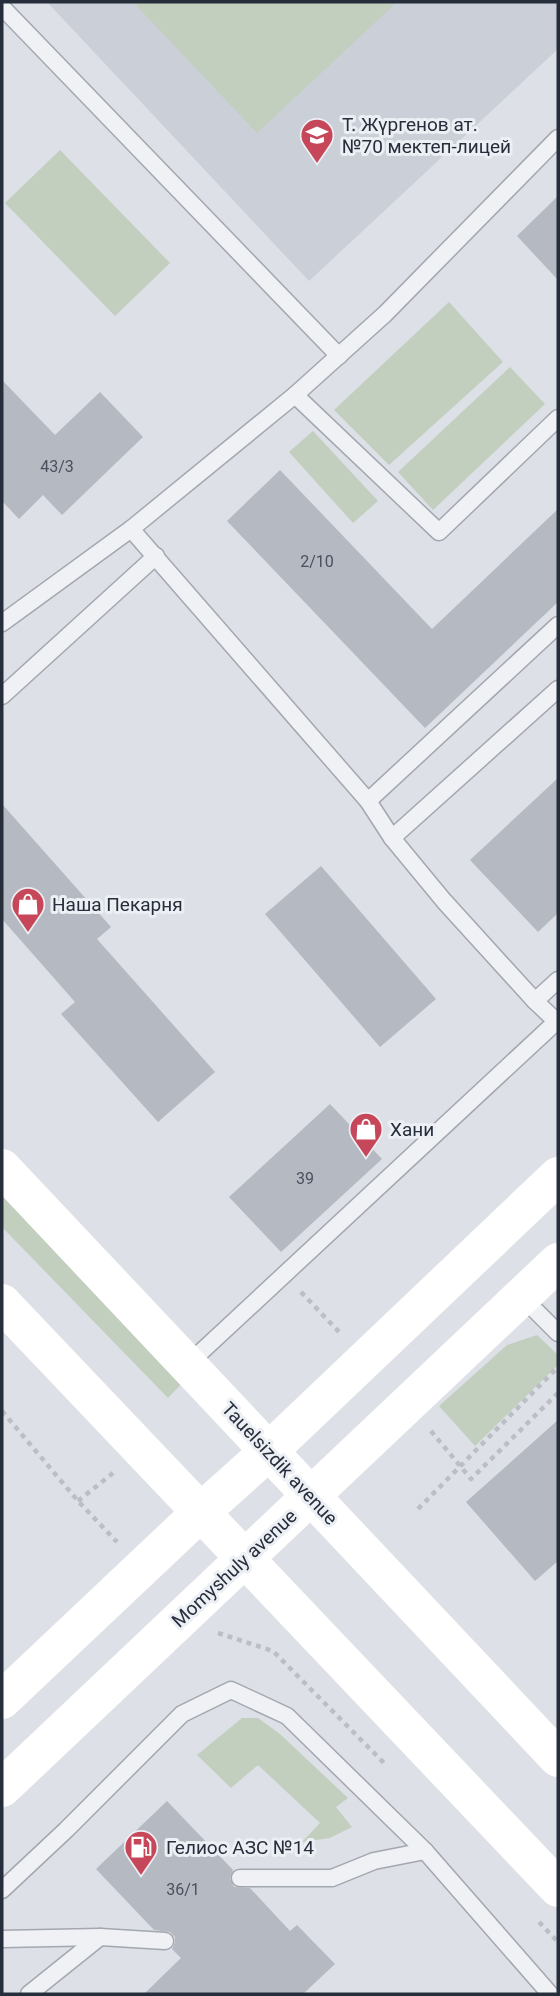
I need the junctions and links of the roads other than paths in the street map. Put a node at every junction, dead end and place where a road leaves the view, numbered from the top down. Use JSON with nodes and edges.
{"nodes":[{"id":1,"x":2,"y":8,"type":"edge"},
{"id":2,"x":558,"y":138,"type":"edge"},
{"id":3,"x":339,"y":356,"type":"junction"},
{"id":4,"x":295,"y":395,"type":"junction"},
{"id":5,"x":558,"y":418,"type":"edge"},
{"id":6,"x":131,"y":529,"type":"junction"},
{"id":7,"x":156,"y":556,"type":"junction"},
{"id":8,"x":4,"y":616,"type":"edge"},
{"id":9,"x":558,"y":625,"type":"edge"},
{"id":10,"x":558,"y":688,"type":"edge"},
{"id":11,"x":2,"y":696,"type":"edge"},
{"id":12,"x":368,"y":801,"type":"junction"},
{"id":13,"x":392,"y":838,"type":"junction"},
{"id":14,"x":558,"y":980,"type":"edge"},
{"id":15,"x":535,"y":1001,"type":"junction"},
{"id":16,"x":557,"y":1022,"type":"edge"},
{"id":17,"x":2,"y":1168,"type":"edge"},
{"id":18,"x":558,"y":1176,"type":"edge"},
{"id":19,"x":558,"y":1262,"type":"edge"},
{"id":20,"x":522,"y":1297,"type":"junction"},
{"id":21,"x":2,"y":1303,"type":"edge"},
{"id":22,"x":558,"y":1333,"type":"edge"},
{"id":23,"x":187,"y":1365,"type":"junction"},
{"id":24,"x":269,"y":1451,"type":"junction"},
{"id":25,"x":311,"y":1495,"type":"junction"},
{"id":26,"x":201,"y":1512,"type":"junction"},
{"id":27,"x":245,"y":1558,"type":"junction"},
{"id":28,"x":2,"y":1700,"type":"edge"},
{"id":29,"x":558,"y":1758,"type":"edge"},
{"id":30,"x":2,"y":1788,"type":"edge"},
{"id":31,"x":425,"y":1851,"type":"junction"},
{"id":32,"x":240,"y":1878,"type":"dead end"},
{"id":33,"x":558,"y":1888,"type":"edge"},
{"id":34,"x":2,"y":1889,"type":"edge"},
{"id":35,"x":100,"y":1937,"type":"junction"},
{"id":36,"x":2,"y":1940,"type":"edge"},
{"id":37,"x":165,"y":1941,"type":"dead end"},
{"id":38,"x":29,"y":1994,"type":"edge"},
{"id":39,"x":550,"y":1994,"type":"edge"}],
"edges":[{"from":1,"to":3,"type":"lane"},
{"from":2,"to":3,"type":"lane"},
{"from":3,"to":4,"type":"lane"},
{"from":4,"to":5,"type":"lane"},
{"from":4,"to":6,"type":"lane"},
{"from":6,"to":7,"type":"lane"},
{"from":6,"to":8,"type":"lane"},
{"from":7,"to":11,"type":"lane"},
{"from":7,"to":12,"type":"lane"},
{"from":9,"to":12,"type":"lane"},
{"from":10,"to":13,"type":"lane"},
{"from":12,"to":13,"type":"lane"},
{"from":13,"to":15,"type":"lane"},
{"from":14,"to":15,"type":"lane"},
{"from":15,"to":16,"type":"lane"},
{"from":16,"to":23,"type":"lane"},
{"from":17,"to":23,"type":"main road","name":"Tauelsizdik avenue"},
{"from":18,"to":24,"type":"main road"},
{"from":19,"to":20,"type":"main road","name":"Momyshuly avenue"},
{"from":20,"to":22,"type":"lane"},
{"from":20,"to":25,"type":"main road","name":"Momyshuly avenue"},
{"from":21,"to":26,"type":"main road"},
{"from":23,"to":24,"type":"main road","name":"Tauelsizdik avenue"},
{"from":24,"to":25,"type":"main road","name":"Tauelsizdik avenue"},
{"from":24,"to":26,"type":"main road"},
{"from":25,"to":27,"type":"main road","name":"Momyshuly avenue"},
{"from":25,"to":29,"type":"main road","name":"Tauelsizdik avenue"},
{"from":26,"to":27,"type":"main road"},
{"from":26,"to":28,"type":"main road"},
{"from":27,"to":30,"type":"main road","name":"Momyshuly avenue"},
{"from":27,"to":33,"type":"main road"},
{"from":31,"to":32,"type":"lane"},
{"from":31,"to":34,"type":"lane"},
{"from":31,"to":39,"type":"lane"},
{"from":35,"to":36,"type":"lane"},
{"from":35,"to":37,"type":"lane"},
{"from":35,"to":38,"type":"lane"}]}
